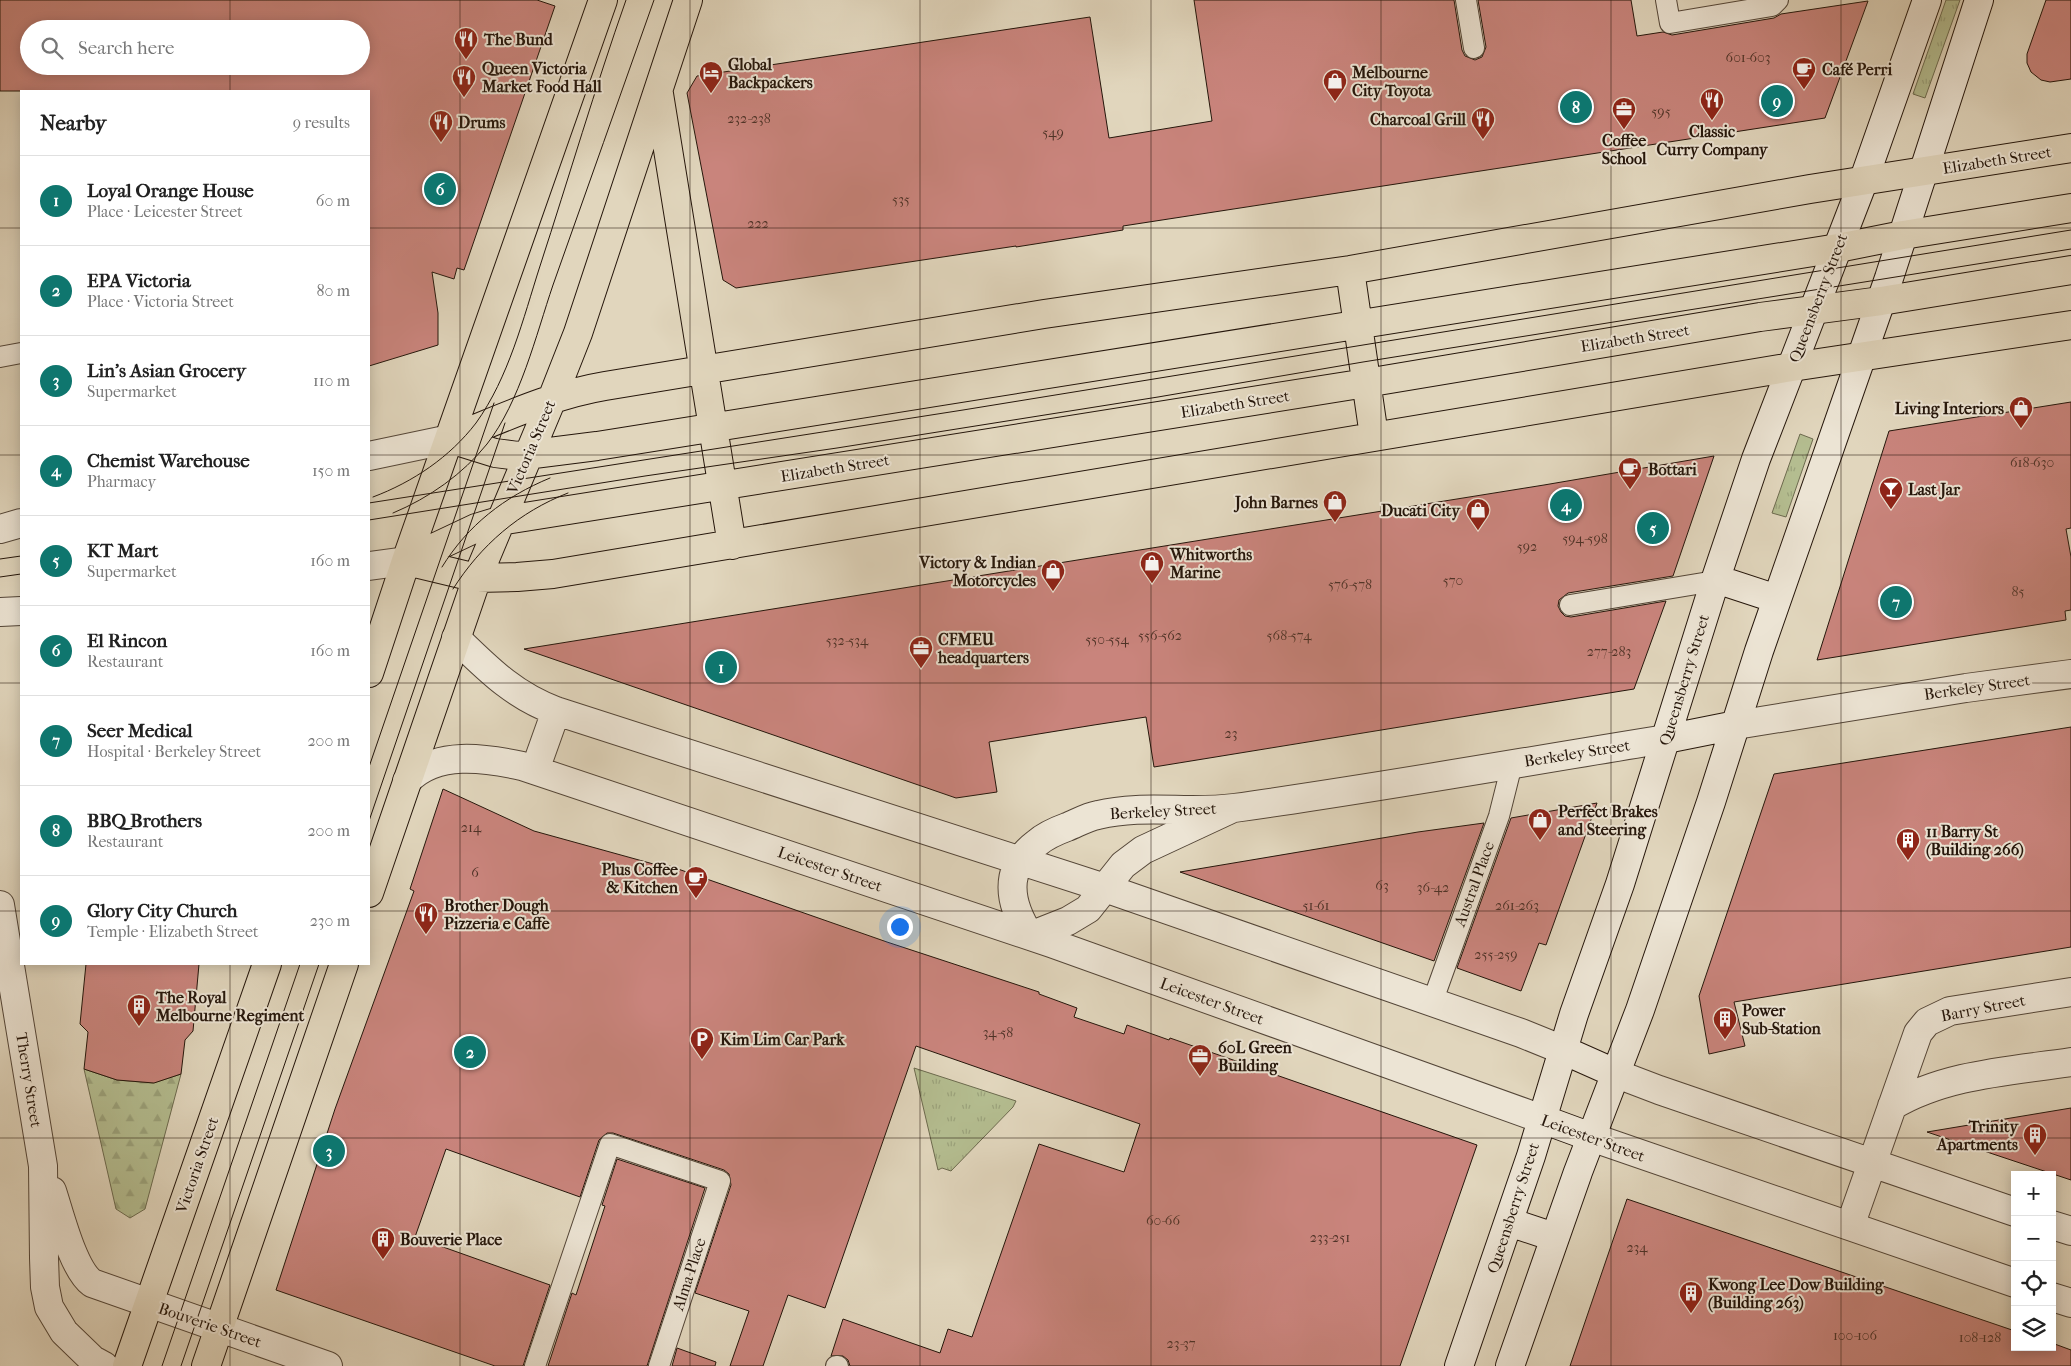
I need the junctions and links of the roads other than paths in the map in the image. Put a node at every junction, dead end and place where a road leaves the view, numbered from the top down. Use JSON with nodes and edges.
{"nodes":[{"id":1,"x":603,"y":0,"type":"edge"},
{"id":2,"x":688,"y":0,"type":"edge"},
{"id":3,"x":1466,"y":0,"type":"edge"},
{"id":4,"x":1666,"y":0,"type":"edge"},
{"id":5,"x":1778,"y":0,"type":"edge"},
{"id":6,"x":1927,"y":0,"type":"edge"},
{"id":7,"x":1978,"y":0,"type":"edge"},
{"id":8,"x":1474,"y":48,"type":"dead end"},
{"id":9,"x":658,"y":90,"type":"junction"},
{"id":10,"x":2071,"y":148,"type":"edge"},
{"id":11,"x":1924,"y":171,"type":"junction"},
{"id":12,"x":1863,"y":182,"type":"junction"},
{"id":13,"x":2071,"y":208,"type":"edge"},
{"id":14,"x":1903,"y":235,"type":"junction"},
{"id":15,"x":1838,"y":248,"type":"junction"},
{"id":16,"x":1350,"y":270,"type":"junction"},
{"id":17,"x":2071,"y":270,"type":"edge"},
{"id":18,"x":1881,"y":301,"type":"junction"},
{"id":19,"x":1814,"y":310,"type":"junction"},
{"id":20,"x":1357,"y":323,"type":"junction"},
{"id":21,"x":2071,"y":325,"type":"edge"},
{"id":22,"x":20,"y":353,"type":"edge"},
{"id":23,"x":0,"y":357,"type":"edge"},
{"id":24,"x":1861,"y":357,"type":"junction"},
{"id":25,"x":1792,"y":367,"type":"junction"},
{"id":26,"x":705,"y":369,"type":"junction"},
{"id":27,"x":1366,"y":382,"type":"junction"},
{"id":28,"x":552,"y":399,"type":"junction"},
{"id":29,"x":714,"y":427,"type":"junction"},
{"id":30,"x":1374,"y":436,"type":"junction"},
{"id":31,"x":450,"y":439,"type":"junction"},
{"id":32,"x":370,"y":456,"type":"edge"},
{"id":33,"x":528,"y":456,"type":"junction"},
{"id":34,"x":724,"y":486,"type":"junction"},
{"id":35,"x":499,"y":521,"type":"junction"},
{"id":36,"x":20,"y":523,"type":"edge"},
{"id":37,"x":0,"y":528,"type":"edge"},
{"id":38,"x":732,"y":545,"type":"junction"},
{"id":39,"x":406,"y":561,"type":"junction"},
{"id":40,"x":370,"y":566,"type":"edge"},
{"id":41,"x":477,"y":578,"type":"junction"},
{"id":42,"x":1715,"y":581,"type":"junction"},
{"id":43,"x":1777,"y":599,"type":"junction"},
{"id":44,"x":1570,"y":605,"type":"dead end"},
{"id":45,"x":20,"y":611,"type":"edge"},
{"id":46,"x":0,"y":612,"type":"edge"},
{"id":47,"x":456,"y":638,"type":"junction"},
{"id":48,"x":370,"y":670,"type":"edge"},
{"id":49,"x":2071,"y":674,"type":"edge"},
{"id":50,"x":556,"y":711,"type":"junction"},
{"id":51,"x":1736,"y":725,"type":"junction"},
{"id":52,"x":1666,"y":739,"type":"junction"},
{"id":53,"x":1512,"y":764,"type":"junction"},
{"id":54,"x":535,"y":770,"type":"junction"},
{"id":55,"x":407,"y":780,"type":"junction"},
{"id":56,"x":1231,"y":809,"type":"junction"},
{"id":57,"x":1020,"y":860,"type":"junction"},
{"id":58,"x":1105,"y":888,"type":"junction"},
{"id":59,"x":370,"y":890,"type":"edge"},
{"id":60,"x":0,"y":905,"type":"edge"},
{"id":61,"x":1030,"y":936,"type":"junction"},
{"id":62,"x":267,"y":965,"type":"edge"},
{"id":63,"x":344,"y":965,"type":"edge"},
{"id":64,"x":2071,"y":992,"type":"edge"},
{"id":65,"x":1432,"y":1003,"type":"junction"},
{"id":66,"x":1563,"y":1050,"type":"junction"},
{"id":67,"x":2071,"y":1062,"type":"edge"},
{"id":68,"x":1617,"y":1074,"type":"junction"},
{"id":69,"x":1892,"y":1106,"type":"junction"},
{"id":70,"x":1542,"y":1119,"type":"junction"},
{"id":71,"x":1591,"y":1137,"type":"junction"},
{"id":72,"x":1872,"y":1163,"type":"junction"},
{"id":73,"x":44,"y":1166,"type":"junction"},
{"id":74,"x":2011,"y":1211,"type":"edge"},
{"id":75,"x":1509,"y":1222,"type":"junction"},
{"id":76,"x":2056,"y":1225,"type":"edge"},
{"id":77,"x":1850,"y":1226,"type":"junction"},
{"id":78,"x":2071,"y":1231,"type":"edge"},
{"id":79,"x":1554,"y":1237,"type":"junction"},
{"id":80,"x":2011,"y":1282,"type":"edge"},
{"id":81,"x":2056,"y":1298,"type":"edge"},
{"id":82,"x":2071,"y":1303,"type":"edge"},
{"id":83,"x":149,"y":1304,"type":"junction"},
{"id":84,"x":219,"y":1329,"type":"junction"},
{"id":85,"x":104,"y":1366,"type":"edge"},
{"id":86,"x":127,"y":1366,"type":"edge"},
{"id":87,"x":206,"y":1366,"type":"edge"},
{"id":88,"x":328,"y":1366,"type":"edge"},
{"id":89,"x":535,"y":1366,"type":"edge"},
{"id":90,"x":659,"y":1366,"type":"edge"},
{"id":91,"x":1459,"y":1366,"type":"edge"},
{"id":92,"x":1510,"y":1366,"type":"edge"}],
"edges":[{"from":1,"to":31,"type":"main road"},
{"from":2,"to":9,"type":"main road","name":"Victoria Street"},
{"from":3,"to":8,"type":"lane"},
{"from":4,"to":5,"type":"lane"},
{"from":6,"to":12,"type":"street","name":"Queensberry Street"},
{"from":7,"to":11,"type":"street"},
{"from":9,"to":26,"type":"main road"},
{"from":9,"to":28,"type":"main road","name":"Victoria Street"},
{"from":10,"to":11,"type":"main road","name":"Elizabeth Street"},
{"from":11,"to":12,"type":"main road","name":"Elizabeth Street"},
{"from":11,"to":14,"type":"street"},
{"from":12,"to":15,"type":"street","name":"Queensberry Street"},
{"from":12,"to":16,"type":"main road","name":"Elizabeth Street"},
{"from":13,"to":14,"type":"main road","name":"Elizabeth Street"},
{"from":14,"to":15,"type":"main road","name":"Elizabeth Street"},
{"from":14,"to":18,"type":"street"},
{"from":15,"to":19,"type":"street","name":"Queensberry Street"},
{"from":15,"to":20,"type":"main road","name":"Elizabeth Street"},
{"from":16,"to":20,"type":"main road"},
{"from":16,"to":26,"type":"main road","name":"Elizabeth Street"},
{"from":17,"to":18,"type":"main road","name":"Elizabeth Street"},
{"from":18,"to":19,"type":"main road","name":"Elizabeth Street"},
{"from":18,"to":24,"type":"street"},
{"from":19,"to":25,"type":"street","name":"Queensberry Street"},
{"from":19,"to":27,"type":"main road","name":"Elizabeth Street"},
{"from":20,"to":27,"type":"main road"},
{"from":20,"to":29,"type":"main road","name":"Elizabeth Street"},
{"from":21,"to":24,"type":"main road","name":"Elizabeth Street"},
{"from":22,"to":23,"type":"lane"},
{"from":24,"to":25,"type":"main road","name":"Elizabeth Street"},
{"from":24,"to":43,"type":"street"},
{"from":25,"to":30,"type":"main road","name":"Elizabeth Street"},
{"from":25,"to":42,"type":"street","name":"Queensberry Street"},
{"from":26,"to":28,"type":"main road","name":"Elizabeth Street"},
{"from":26,"to":29,"type":"main road"},
{"from":27,"to":30,"type":"main road"},
{"from":27,"to":34,"type":"main road","name":"Elizabeth Street"},
{"from":28,"to":31,"type":"main road","name":"Elizabeth Street"},
{"from":28,"to":33,"type":"main road","name":"Victoria Street"},
{"from":29,"to":33,"type":"main road","name":"Elizabeth Street"},
{"from":29,"to":34,"type":"main road"},
{"from":30,"to":38,"type":"main road","name":"Elizabeth Street"},
{"from":31,"to":32,"type":"street","name":"Elizabeth Street"},
{"from":31,"to":33,"type":"main road","name":"Elizabeth Street"},
{"from":31,"to":39,"type":"main road"},
{"from":33,"to":35,"type":"main road","name":"Victoria Street"},
{"from":34,"to":35,"type":"main road","name":"Elizabeth Street"},
{"from":34,"to":38,"type":"main road"},
{"from":35,"to":39,"type":"main road","name":"Elizabeth Street"},
{"from":35,"to":41,"type":"main road","name":"Victoria Street"},
{"from":36,"to":37,"type":"street"},
{"from":38,"to":41,"type":"main road","name":"Elizabeth Street"},
{"from":39,"to":40,"type":"street","name":"Elizabeth Street"},
{"from":39,"to":41,"type":"main road","name":"Elizabeth Street"},
{"from":39,"to":48,"type":"main road"},
{"from":41,"to":47,"type":"main road","name":"Victoria Street"},
{"from":42,"to":43,"type":"street"},
{"from":42,"to":44,"type":"lane"},
{"from":42,"to":52,"type":"street","name":"Queensberry Street"},
{"from":43,"to":51,"type":"street"},
{"from":45,"to":46,"type":"street"},
{"from":47,"to":50,"type":"street"},
{"from":47,"to":55,"type":"main road","name":"Victoria Street"},
{"from":49,"to":51,"type":"street","name":"Berkeley Street"},
{"from":50,"to":54,"type":"street"},
{"from":50,"to":57,"type":"street"},
{"from":51,"to":52,"type":"street","name":"Berkeley Street"},
{"from":51,"to":68,"type":"street"},
{"from":52,"to":53,"type":"street","name":"Berkeley Street"},
{"from":52,"to":66,"type":"street","name":"Queensberry Street"},
{"from":53,"to":56,"type":"street","name":"Berkeley Street"},
{"from":53,"to":65,"type":"lane","name":"Austral Place"},
{"from":54,"to":55,"type":"street","name":"Leicester Street"},
{"from":54,"to":61,"type":"street","name":"Leicester Street"},
{"from":55,"to":59,"type":"main road","name":"Victoria Street"},
{"from":56,"to":57,"type":"street","name":"Berkeley Street"},
{"from":56,"to":58,"type":"street","name":"Berkeley Street"},
{"from":57,"to":58,"type":"street"},
{"from":57,"to":61,"type":"street"},
{"from":58,"to":61,"type":"street","name":"Berkeley Street"},
{"from":58,"to":65,"type":"street"},
{"from":60,"to":73,"type":"street","name":"Therry Street"},
{"from":61,"to":70,"type":"street","name":"Leicester Street"},
{"from":62,"to":83,"type":"main road","name":"Victoria Street"},
{"from":63,"to":84,"type":"main road"},
{"from":64,"to":69,"type":"street","name":"Barry Street"},
{"from":65,"to":66,"type":"street"},
{"from":66,"to":68,"type":"street"},
{"from":66,"to":70,"type":"street","name":"Queensberry Street"},
{"from":67,"to":69,"type":"street"},
{"from":68,"to":71,"type":"street"},
{"from":68,"to":72,"type":"street"},
{"from":69,"to":72,"type":"street","name":"Barry Street"},
{"from":70,"to":71,"type":"street","name":"Leicester Street"},
{"from":70,"to":75,"type":"street","name":"Queensberry Street"},
{"from":71,"to":77,"type":"street","name":"Leicester Street"},
{"from":71,"to":79,"type":"street"},
{"from":72,"to":74,"type":"street"},
{"from":72,"to":77,"type":"street","name":"Barry Street"},
{"from":73,"to":83,"type":"street","name":"Therry Street"},
{"from":73,"to":85,"type":"street","name":"Therry Street"},
{"from":75,"to":79,"type":"street"},
{"from":75,"to":91,"type":"street","name":"Queensberry Street"},
{"from":76,"to":78,"type":"street"},
{"from":77,"to":80,"type":"street","name":"Leicester Street"},
{"from":79,"to":92,"type":"street"},
{"from":81,"to":82,"type":"street"},
{"from":83,"to":84,"type":"street","name":"Bouverie Street"},
{"from":83,"to":86,"type":"main road","name":"Victoria Street"},
{"from":84,"to":87,"type":"main road"},
{"from":84,"to":88,"type":"street","name":"Bouverie Street"},
{"from":89,"to":90,"type":"lane","name":"Alma Place"}]}
